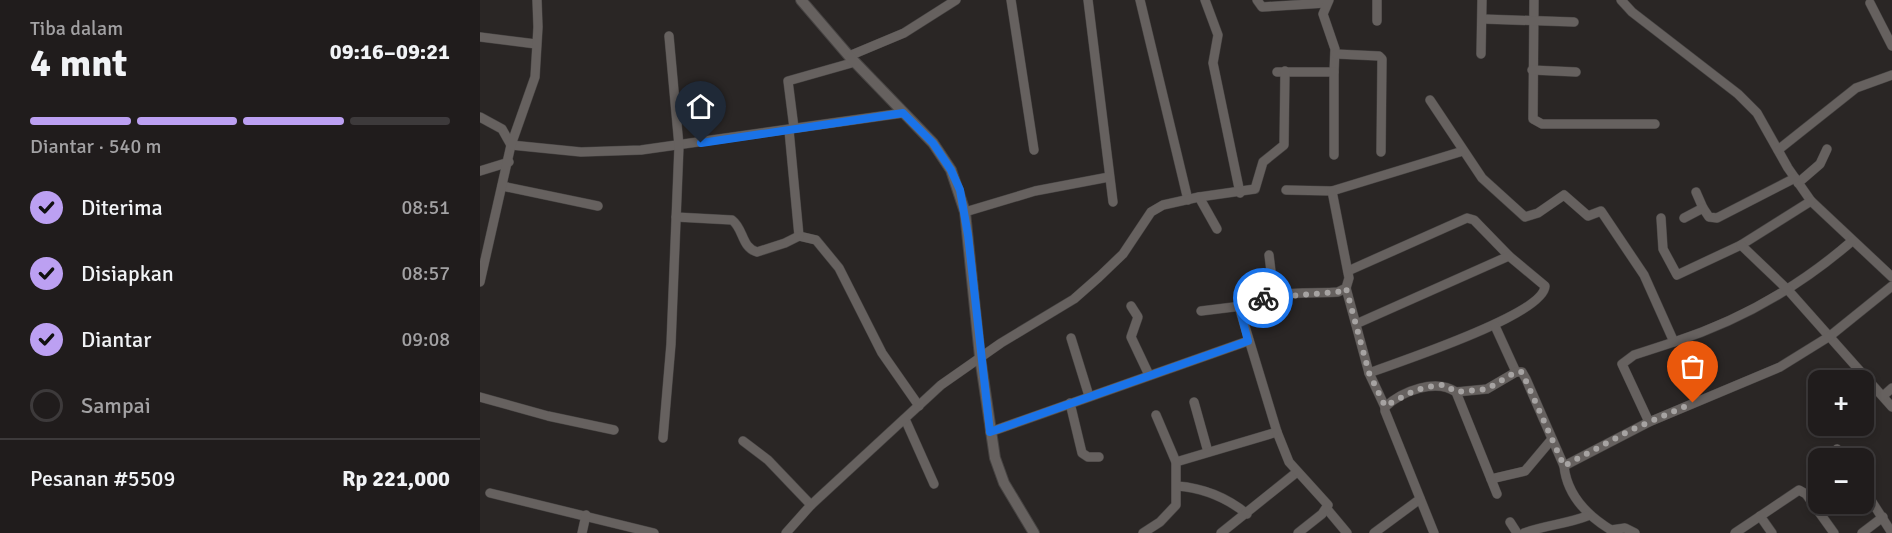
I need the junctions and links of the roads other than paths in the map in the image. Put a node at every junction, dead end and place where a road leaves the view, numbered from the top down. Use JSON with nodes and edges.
{"nodes":[{"id":1,"x":537,"y":0,"type":"edge"},
{"id":2,"x":801,"y":0,"type":"edge"},
{"id":3,"x":956,"y":0,"type":"edge"},
{"id":4,"x":1011,"y":0,"type":"edge"},
{"id":5,"x":1088,"y":0,"type":"edge"},
{"id":6,"x":1140,"y":0,"type":"edge"},
{"id":7,"x":1205,"y":0,"type":"edge"},
{"id":8,"x":1257,"y":0,"type":"edge"},
{"id":9,"x":1377,"y":0,"type":"edge"},
{"id":10,"x":1482,"y":0,"type":"edge"},
{"id":11,"x":1534,"y":0,"type":"edge"},
{"id":12,"x":1621,"y":0,"type":"edge"},
{"id":13,"x":1327,"y":2,"type":"edge"},
{"id":14,"x":1870,"y":3,"type":"dead end"},
{"id":15,"x":1483,"y":19,"type":"junction"},
{"id":16,"x":1533,"y":20,"type":"junction"},
{"id":17,"x":1377,"y":21,"type":"dead end"},
{"id":18,"x":1574,"y":22,"type":"dead end"},
{"id":19,"x":669,"y":36,"type":"dead end"},
{"id":20,"x":480,"y":37,"type":"edge"},
{"id":21,"x":536,"y":44,"type":"junction"},
{"id":22,"x":1892,"y":46,"type":"edge"},
{"id":23,"x":1336,"y":54,"type":"junction"},
{"id":24,"x":1481,"y":54,"type":"dead end"},
{"id":25,"x":852,"y":59,"type":"junction"},
{"id":26,"x":1532,"y":70,"type":"junction"},
{"id":27,"x":1334,"y":72,"type":"junction"},
{"id":28,"x":1576,"y":72,"type":"dead end"},
{"id":29,"x":1892,"y":75,"type":"edge"},
{"id":30,"x":1430,"y":100,"type":"dead end"},
{"id":31,"x":903,"y":113,"type":"junction"},
{"id":32,"x":480,"y":117,"type":"edge"},
{"id":33,"x":1655,"y":124,"type":"dead end"},
{"id":34,"x":792,"y":129,"type":"junction"},
{"id":35,"x":511,"y":145,"type":"junction"},
{"id":36,"x":679,"y":146,"type":"junction"},
{"id":37,"x":1827,"y":149,"type":"dead end"},
{"id":38,"x":1034,"y":150,"type":"dead end"},
{"id":39,"x":1778,"y":150,"type":"junction"},
{"id":40,"x":1463,"y":151,"type":"junction"},
{"id":41,"x":1381,"y":152,"type":"dead end"},
{"id":42,"x":1334,"y":155,"type":"dead end"},
{"id":43,"x":509,"y":162,"type":"junction"},
{"id":44,"x":480,"y":171,"type":"edge"},
{"id":45,"x":1109,"y":177,"type":"junction"},
{"id":46,"x":1796,"y":180,"type":"junction"},
{"id":47,"x":502,"y":186,"type":"junction"},
{"id":48,"x":1286,"y":190,"type":"dead end"},
{"id":49,"x":1332,"y":191,"type":"junction"},
{"id":50,"x":1696,"y":192,"type":"dead end"},
{"id":51,"x":1240,"y":193,"type":"junction"},
{"id":52,"x":1199,"y":197,"type":"junction"},
{"id":53,"x":1188,"y":200,"type":"junction"},
{"id":54,"x":1811,"y":201,"type":"junction"},
{"id":55,"x":1113,"y":202,"type":"dead end"},
{"id":56,"x":598,"y":206,"type":"dead end"},
{"id":57,"x":1703,"y":208,"type":"junction"},
{"id":58,"x":965,"y":212,"type":"junction"},
{"id":59,"x":676,"y":217,"type":"junction"},
{"id":60,"x":1661,"y":218,"type":"dead end"},
{"id":61,"x":1684,"y":218,"type":"dead end"},
{"id":62,"x":1217,"y":229,"type":"dead end"},
{"id":63,"x":799,"y":236,"type":"junction"},
{"id":64,"x":1852,"y":241,"type":"junction"},
{"id":65,"x":1741,"y":244,"type":"junction"},
{"id":66,"x":1269,"y":255,"type":"dead end"},
{"id":67,"x":1509,"y":256,"type":"junction"},
{"id":68,"x":1348,"y":272,"type":"junction"},
{"id":69,"x":1892,"y":277,"type":"edge"},
{"id":70,"x":480,"y":282,"type":"edge"},
{"id":71,"x":1892,"y":286,"type":"edge"},
{"id":72,"x":1346,"y":288,"type":"junction"},
{"id":73,"x":1788,"y":290,"type":"junction"},
{"id":74,"x":1274,"y":296,"type":"junction"},
{"id":75,"x":1131,"y":306,"type":"dead end"},
{"id":76,"x":1242,"y":306,"type":"junction"},
{"id":77,"x":1201,"y":311,"type":"dead end"},
{"id":78,"x":1356,"y":324,"type":"junction"},
{"id":79,"x":1495,"y":326,"type":"junction"},
{"id":80,"x":1830,"y":336,"type":"junction"},
{"id":81,"x":1071,"y":338,"type":"dead end"},
{"id":82,"x":1248,"y":341,"type":"junction"},
{"id":83,"x":1674,"y":342,"type":"junction"},
{"id":84,"x":980,"y":357,"type":"junction"},
{"id":85,"x":1516,"y":372,"type":"junction"},
{"id":86,"x":1369,"y":373,"type":"junction"},
{"id":87,"x":1149,"y":375,"type":"junction"},
{"id":88,"x":1892,"y":388,"type":"edge"},
{"id":89,"x":1456,"y":392,"type":"junction"},
{"id":90,"x":1089,"y":396,"type":"junction"},
{"id":91,"x":1883,"y":396,"type":"junction"},
{"id":92,"x":480,"y":397,"type":"edge"},
{"id":93,"x":1194,"y":402,"type":"dead end"},
{"id":94,"x":1070,"y":403,"type":"junction"},
{"id":95,"x":919,"y":406,"type":"junction"},
{"id":96,"x":1385,"y":406,"type":"junction"},
{"id":97,"x":1892,"y":407,"type":"edge"},
{"id":98,"x":1156,"y":415,"type":"dead end"},
{"id":99,"x":905,"y":419,"type":"junction"},
{"id":100,"x":1649,"y":422,"type":"junction"},
{"id":101,"x":614,"y":430,"type":"dead end"},
{"id":102,"x":990,"y":432,"type":"junction"},
{"id":103,"x":1276,"y":432,"type":"junction"},
{"id":104,"x":663,"y":438,"type":"dead end"},
{"id":105,"x":1552,"y":440,"type":"junction"},
{"id":106,"x":743,"y":441,"type":"dead end"},
{"id":107,"x":1208,"y":452,"type":"junction"},
{"id":108,"x":1099,"y":456,"type":"dead end"},
{"id":109,"x":1176,"y":462,"type":"junction"},
{"id":110,"x":1564,"y":466,"type":"junction"},
{"id":111,"x":1296,"y":472,"type":"junction"},
{"id":112,"x":1491,"y":479,"type":"junction"},
{"id":113,"x":934,"y":484,"type":"dead end"},
{"id":114,"x":1177,"y":486,"type":"junction"},
{"id":115,"x":490,"y":493,"type":"dead end"},
{"id":116,"x":1497,"y":494,"type":"dead end"},
{"id":117,"x":1420,"y":499,"type":"junction"},
{"id":118,"x":1874,"y":504,"type":"edge"},
{"id":119,"x":811,"y":505,"type":"junction"},
{"id":120,"x":1327,"y":509,"type":"junction"},
{"id":121,"x":1247,"y":514,"type":"junction"},
{"id":122,"x":586,"y":515,"type":"junction"},
{"id":123,"x":1587,"y":516,"type":"junction"},
{"id":124,"x":1760,"y":516,"type":"junction"},
{"id":125,"x":1883,"y":517,"type":"junction"},
{"id":126,"x":1510,"y":522,"type":"dead end"},
{"id":127,"x":582,"y":533,"type":"edge"},
{"id":128,"x":654,"y":533,"type":"edge"},
{"id":129,"x":786,"y":533,"type":"edge"},
{"id":130,"x":1034,"y":533,"type":"edge"},
{"id":131,"x":1143,"y":533,"type":"edge"},
{"id":132,"x":1221,"y":533,"type":"edge"},
{"id":133,"x":1298,"y":533,"type":"edge"},
{"id":134,"x":1347,"y":533,"type":"edge"},
{"id":135,"x":1374,"y":533,"type":"edge"},
{"id":136,"x":1434,"y":533,"type":"edge"},
{"id":137,"x":1517,"y":533,"type":"edge"},
{"id":138,"x":1524,"y":533,"type":"edge"},
{"id":139,"x":1635,"y":533,"type":"edge"},
{"id":140,"x":1735,"y":533,"type":"edge"},
{"id":141,"x":1772,"y":533,"type":"edge"},
{"id":142,"x":1834,"y":533,"type":"edge"},
{"id":143,"x":1862,"y":533,"type":"edge"},
{"id":144,"x":1892,"y":533,"type":"edge"}],
"edges":[{"from":1,"to":21,"type":"street"},
{"from":2,"to":25,"type":"street"},
{"from":3,"to":25,"type":"street"},
{"from":4,"to":38,"type":"street"},
{"from":5,"to":45,"type":"street"},
{"from":6,"to":53,"type":"street"},
{"from":7,"to":51,"type":"street"},
{"from":8,"to":13,"type":"street"},
{"from":9,"to":17,"type":"street"},
{"from":10,"to":15,"type":"street"},
{"from":11,"to":16,"type":"street"},
{"from":12,"to":39,"type":"street"},
{"from":13,"to":23,"type":"street"},
{"from":14,"to":22,"type":"street"},
{"from":15,"to":16,"type":"street"},
{"from":15,"to":24,"type":"street"},
{"from":16,"to":18,"type":"street"},
{"from":16,"to":26,"type":"street"},
{"from":19,"to":36,"type":"street"},
{"from":20,"to":21,"type":"street"},
{"from":21,"to":35,"type":"street"},
{"from":23,"to":27,"type":"street"},
{"from":23,"to":41,"type":"street"},
{"from":25,"to":31,"type":"street"},
{"from":25,"to":34,"type":"street"},
{"from":26,"to":28,"type":"street"},
{"from":26,"to":33,"type":"street"},
{"from":27,"to":42,"type":"street"},
{"from":27,"to":51,"type":"street"},
{"from":29,"to":39,"type":"street"},
{"from":30,"to":40,"type":"street"},
{"from":31,"to":34,"type":"street"},
{"from":31,"to":58,"type":"street"},
{"from":32,"to":35,"type":"street"},
{"from":34,"to":36,"type":"street"},
{"from":34,"to":63,"type":"street"},
{"from":35,"to":36,"type":"street"},
{"from":35,"to":43,"type":"street"},
{"from":36,"to":59,"type":"street"},
{"from":37,"to":46,"type":"street"},
{"from":39,"to":46,"type":"street"},
{"from":40,"to":49,"type":"street"},
{"from":40,"to":83,"type":"street"},
{"from":43,"to":44,"type":"street"},
{"from":43,"to":47,"type":"street"},
{"from":45,"to":55,"type":"street"},
{"from":45,"to":58,"type":"street"},
{"from":46,"to":54,"type":"street"},
{"from":46,"to":57,"type":"street"},
{"from":47,"to":56,"type":"street"},
{"from":47,"to":70,"type":"street"},
{"from":48,"to":49,"type":"street"},
{"from":49,"to":68,"type":"street"},
{"from":50,"to":57,"type":"street"},
{"from":51,"to":52,"type":"street"},
{"from":52,"to":53,"type":"street"},
{"from":52,"to":62,"type":"street"},
{"from":53,"to":84,"type":"street"},
{"from":54,"to":64,"type":"street"},
{"from":54,"to":65,"type":"street"},
{"from":57,"to":61,"type":"street"},
{"from":58,"to":84,"type":"street"},
{"from":59,"to":63,"type":"street"},
{"from":59,"to":104,"type":"street"},
{"from":60,"to":65,"type":"street"},
{"from":63,"to":95,"type":"street"},
{"from":64,"to":69,"type":"street"},
{"from":64,"to":73,"type":"street"},
{"from":65,"to":73,"type":"street"},
{"from":66,"to":74,"type":"street"},
{"from":67,"to":68,"type":"street"},
{"from":67,"to":78,"type":"street"},
{"from":67,"to":79,"type":"street"},
{"from":68,"to":72,"type":"street"},
{"from":71,"to":80,"type":"street"},
{"from":72,"to":74,"type":"street"},
{"from":72,"to":78,"type":"street"},
{"from":73,"to":80,"type":"street"},
{"from":73,"to":83,"type":"street"},
{"from":74,"to":76,"type":"street"},
{"from":75,"to":87,"type":"street"},
{"from":76,"to":77,"type":"street"},
{"from":76,"to":82,"type":"street"},
{"from":78,"to":86,"type":"street"},
{"from":79,"to":85,"type":"street"},
{"from":79,"to":86,"type":"street"},
{"from":80,"to":91,"type":"street"},
{"from":80,"to":100,"type":"street"},
{"from":81,"to":90,"type":"street"},
{"from":82,"to":87,"type":"street"},
{"from":82,"to":103,"type":"street"},
{"from":83,"to":100,"type":"street"},
{"from":84,"to":95,"type":"street"},
{"from":84,"to":102,"type":"street"},
{"from":85,"to":89,"type":"street"},
{"from":85,"to":105,"type":"street"},
{"from":86,"to":96,"type":"street"},
{"from":87,"to":90,"type":"street"},
{"from":88,"to":91,"type":"street"},
{"from":89,"to":96,"type":"street"},
{"from":89,"to":112,"type":"street"},
{"from":90,"to":94,"type":"street"},
{"from":91,"to":97,"type":"street"},
{"from":92,"to":101,"type":"street"},
{"from":93,"to":107,"type":"street"},
{"from":94,"to":102,"type":"street"},
{"from":94,"to":108,"type":"street"},
{"from":95,"to":99,"type":"street"},
{"from":96,"to":117,"type":"street"},
{"from":98,"to":109,"type":"street"},
{"from":99,"to":113,"type":"street"},
{"from":99,"to":119,"type":"street"},
{"from":100,"to":110,"type":"street"},
{"from":102,"to":130,"type":"street"},
{"from":103,"to":107,"type":"street"},
{"from":103,"to":111,"type":"street"},
{"from":105,"to":110,"type":"street"},
{"from":105,"to":112,"type":"street"},
{"from":106,"to":119,"type":"street"},
{"from":107,"to":109,"type":"street"},
{"from":109,"to":114,"type":"street"},
{"from":110,"to":123,"type":"street"},
{"from":111,"to":120,"type":"street"},
{"from":111,"to":121,"type":"street"},
{"from":112,"to":116,"type":"street"},
{"from":114,"to":121,"type":"street"},
{"from":114,"to":131,"type":"street"},
{"from":115,"to":122,"type":"street"},
{"from":117,"to":135,"type":"street"},
{"from":117,"to":136,"type":"street"},
{"from":118,"to":125,"type":"street"},
{"from":119,"to":129,"type":"street"},
{"from":120,"to":133,"type":"street"},
{"from":120,"to":134,"type":"street"},
{"from":121,"to":132,"type":"street"},
{"from":122,"to":127,"type":"street"},
{"from":122,"to":128,"type":"street"},
{"from":123,"to":138,"type":"street"},
{"from":123,"to":139,"type":"street"},
{"from":124,"to":140,"type":"street"},
{"from":124,"to":141,"type":"street"},
{"from":124,"to":142,"type":"street"},
{"from":125,"to":143,"type":"street"},
{"from":125,"to":144,"type":"street"},
{"from":126,"to":137,"type":"street"}]}
